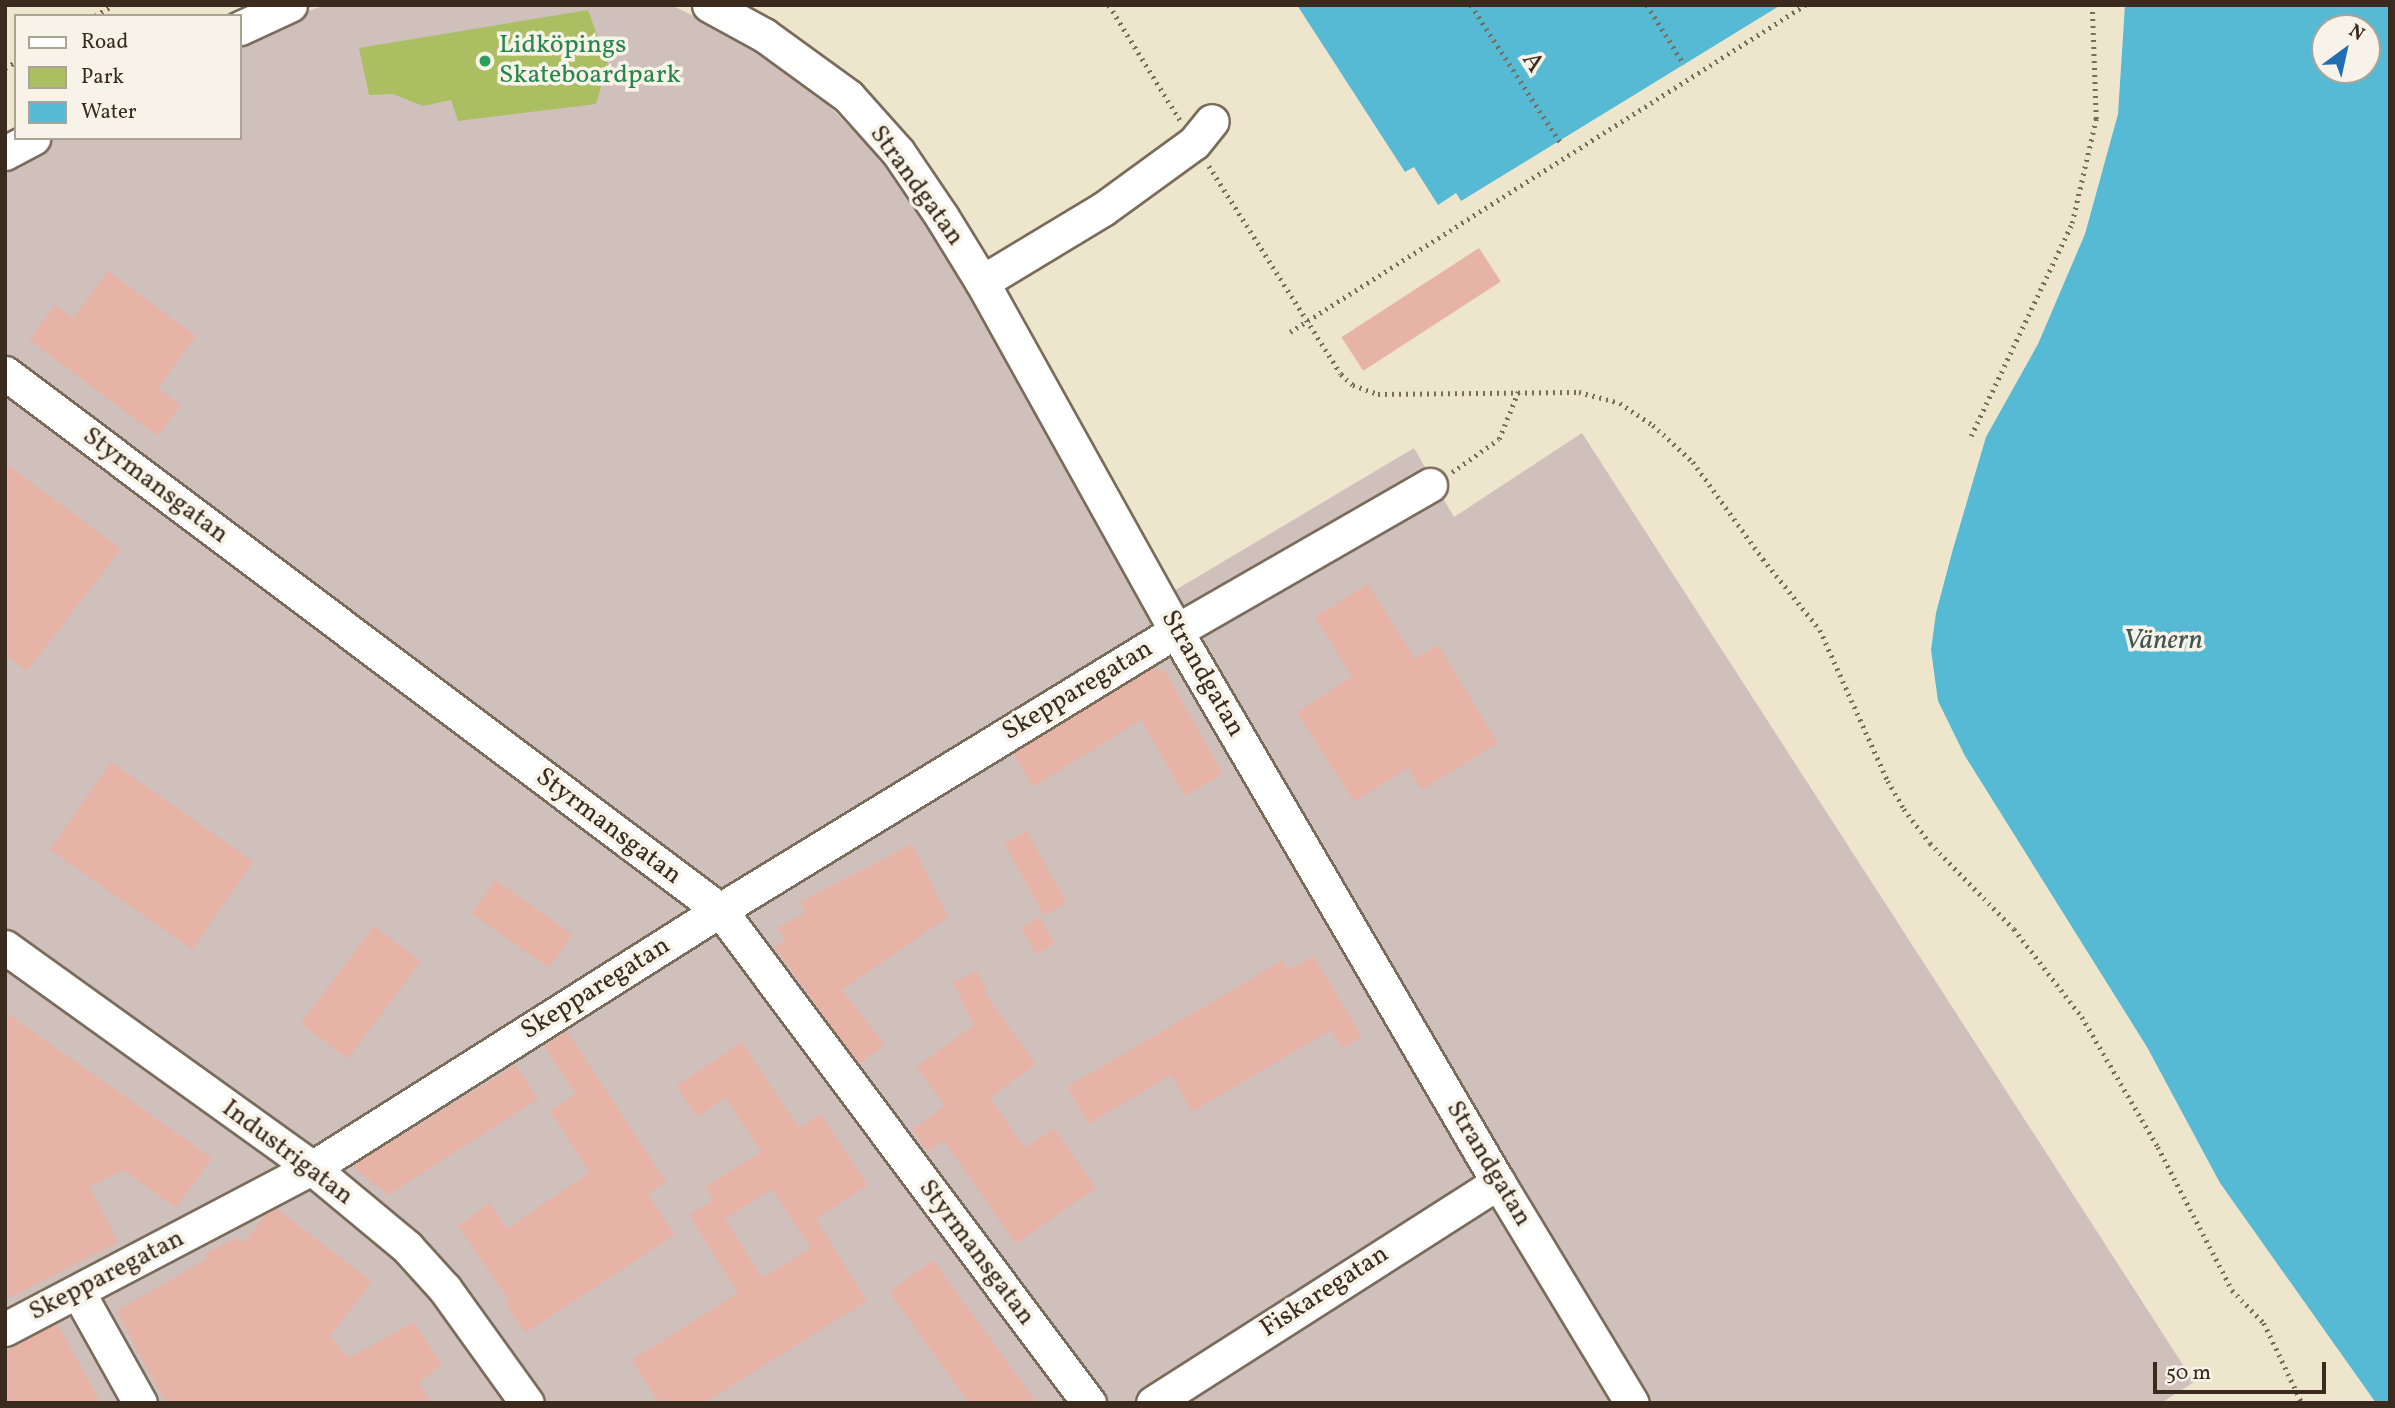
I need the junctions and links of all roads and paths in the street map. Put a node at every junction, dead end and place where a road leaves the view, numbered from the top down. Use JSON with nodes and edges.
{"nodes":[{"id":1,"x":290,"y":5,"type":"edge"},
{"id":2,"x":709,"y":5,"type":"edge"},
{"id":3,"x":1109,"y":5,"type":"edge"},
{"id":4,"x":1471,"y":5,"type":"edge"},
{"id":5,"x":1647,"y":5,"type":"edge"},
{"id":6,"x":1805,"y":5,"type":"edge"},
{"id":7,"x":2092,"y":5,"type":"edge"},
{"id":8,"x":242,"y":26,"type":"edge"},
{"id":9,"x":1684,"y":64,"type":"dead end"},
{"id":10,"x":1203,"y":132,"type":"junction"},
{"id":11,"x":29,"y":140,"type":"edge"},
{"id":12,"x":1560,"y":142,"type":"dead end"},
{"id":13,"x":5,"y":153,"type":"edge"},
{"id":14,"x":982,"y":282,"type":"junction"},
{"id":15,"x":1307,"y":319,"type":"junction"},
{"id":16,"x":1290,"y":332,"type":"dead end"},
{"id":17,"x":5,"y":373,"type":"edge"},
{"id":18,"x":1518,"y":392,"type":"junction"},
{"id":19,"x":1971,"y":436,"type":"dead end"},
{"id":20,"x":1430,"y":485,"type":"joint"},
{"id":21,"x":1177,"y":631,"type":"junction"},
{"id":22,"x":720,"y":910,"type":"junction"},
{"id":23,"x":5,"y":947,"type":"edge"},
{"id":24,"x":312,"y":1168,"type":"junction"},
{"id":25,"x":1498,"y":1182,"type":"junction"},
{"id":26,"x":78,"y":1292,"type":"junction"},
{"id":27,"x":5,"y":1329,"type":"edge"},
{"id":28,"x":140,"y":1403,"type":"edge"},
{"id":29,"x":527,"y":1403,"type":"edge"},
{"id":30,"x":1089,"y":1403,"type":"edge"},
{"id":31,"x":1153,"y":1403,"type":"edge"},
{"id":32,"x":1632,"y":1403,"type":"edge"},
{"id":33,"x":2302,"y":1403,"type":"edge"}],
"edges":[{"from":1,"to":8,"type":"street"},
{"from":2,"to":14,"type":"street","name":"Strandgatan"},
{"from":3,"to":10,"type":"path"},
{"from":4,"to":12,"type":"path","name":"A"},
{"from":5,"to":9,"type":"path"},
{"from":6,"to":15,"type":"path"},
{"from":7,"to":19,"type":"path"},
{"from":10,"to":14,"type":"street"},
{"from":10,"to":15,"type":"path"},
{"from":11,"to":13,"type":"street"},
{"from":14,"to":21,"type":"street","name":"Strandgatan"},
{"from":15,"to":16,"type":"path"},
{"from":15,"to":18,"type":"path"},
{"from":17,"to":22,"type":"street","name":"Styrmansgatan"},
{"from":18,"to":20,"type":"path"},
{"from":18,"to":33,"type":"path"},
{"from":20,"to":21,"type":"street","name":"Skepparegatan"},
{"from":21,"to":22,"type":"street","name":"Skepparegatan"},
{"from":21,"to":25,"type":"street","name":"Strandgatan"},
{"from":22,"to":24,"type":"street","name":"Skepparegatan"},
{"from":22,"to":30,"type":"street","name":"Styrmansgatan"},
{"from":23,"to":24,"type":"street","name":"Industrigatan"},
{"from":24,"to":26,"type":"street","name":"Skepparegatan"},
{"from":24,"to":29,"type":"street","name":"Industrigatan"},
{"from":25,"to":31,"type":"street","name":"Fiskaregatan"},
{"from":25,"to":32,"type":"street","name":"Strandgatan"},
{"from":26,"to":27,"type":"street","name":"Skepparegatan"},
{"from":26,"to":28,"type":"street"}]}
